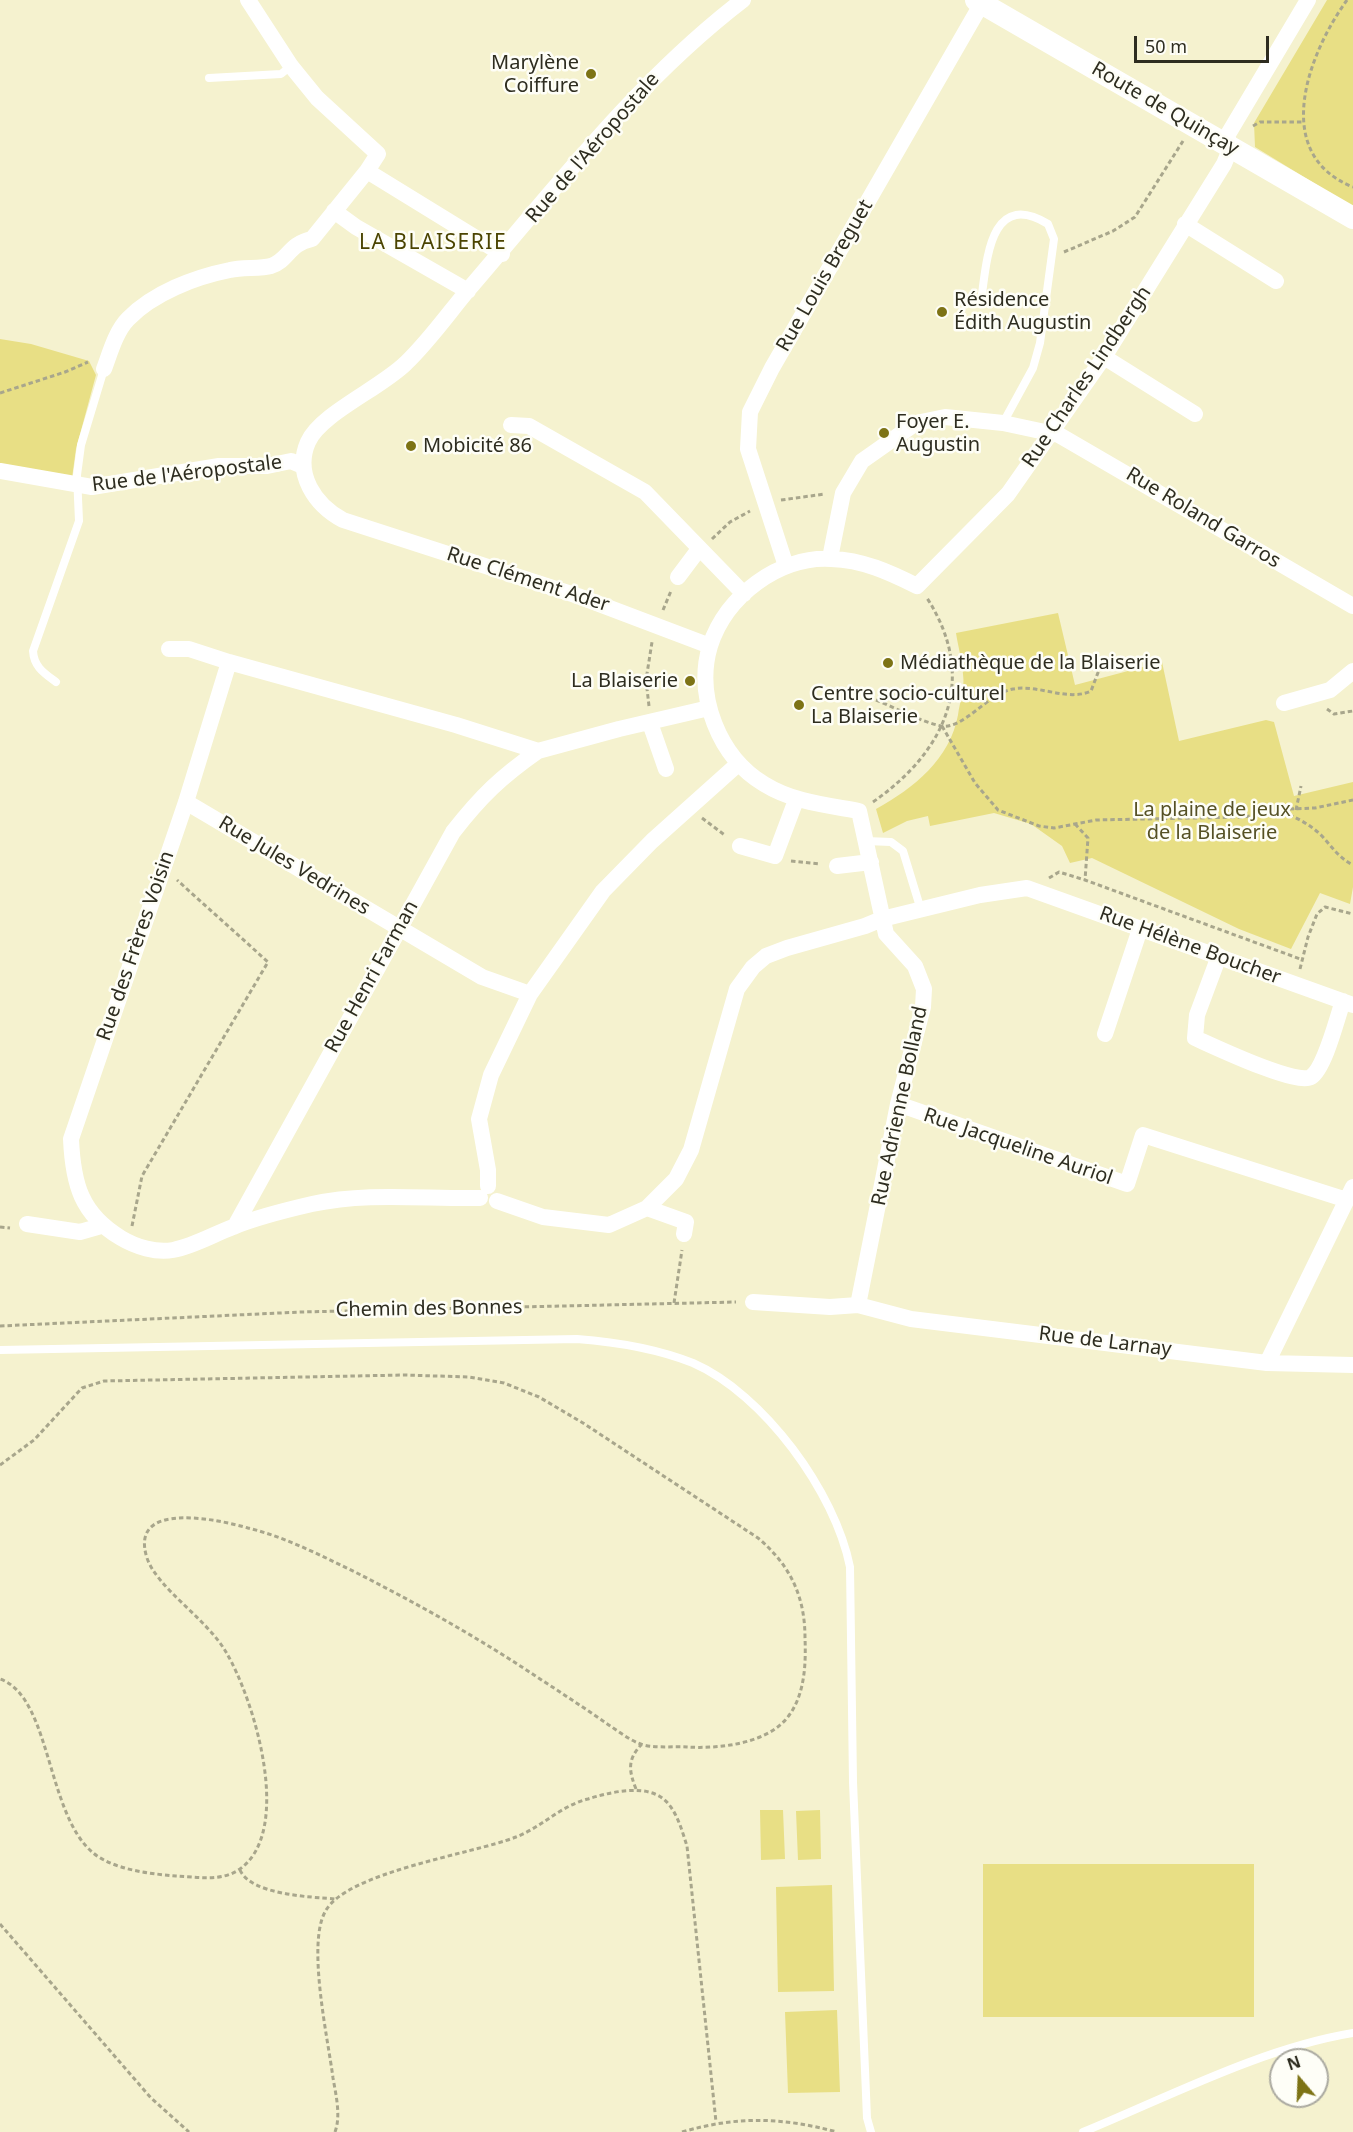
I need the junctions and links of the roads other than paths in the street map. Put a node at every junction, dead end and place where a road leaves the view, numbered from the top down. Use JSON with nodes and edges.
{"nodes":[{"id":1,"x":248,"y":0,"type":"edge"},
{"id":2,"x":742,"y":0,"type":"edge"},
{"id":3,"x":1308,"y":0,"type":"edge"},
{"id":4,"x":979,"y":1,"type":"edge"},
{"id":5,"x":291,"y":66,"type":"junction"},
{"id":6,"x":209,"y":78,"type":"dead end"},
{"id":7,"x":1231,"y":147,"type":"junction"},
{"id":8,"x":367,"y":171,"type":"junction"},
{"id":9,"x":334,"y":211,"type":"junction"},
{"id":10,"x":1353,"y":218,"type":"edge"},
{"id":11,"x":1185,"y":224,"type":"junction"},
{"id":12,"x":502,"y":254,"type":"junction"},
{"id":13,"x":1276,"y":281,"type":"dead end"},
{"id":14,"x":468,"y":291,"type":"junction"},
{"id":15,"x":982,"y":294,"type":"dead end"},
{"id":16,"x":1104,"y":357,"type":"junction"},
{"id":17,"x":104,"y":369,"type":"joint"},
{"id":18,"x":1195,"y":414,"type":"dead end"},
{"id":19,"x":1003,"y":423,"type":"junction"},
{"id":20,"x":511,"y":425,"type":"dead end"},
{"id":21,"x":1052,"y":432,"type":"junction"},
{"id":22,"x":303,"y":466,"type":"junction"},
{"id":23,"x":0,"y":471,"type":"edge"},
{"id":24,"x":78,"y":485,"type":"junction"},
{"id":25,"x":699,"y":549,"type":"junction"},
{"id":26,"x":830,"y":558,"type":"junction"},
{"id":27,"x":786,"y":566,"type":"junction"},
{"id":28,"x":678,"y":577,"type":"road end"},
{"id":29,"x":744,"y":594,"type":"junction"},
{"id":30,"x":1353,"y":606,"type":"edge"},
{"id":31,"x":710,"y":646,"type":"junction"},
{"id":32,"x":169,"y":649,"type":"dead end"},
{"id":33,"x":229,"y":662,"type":"junction"},
{"id":34,"x":1353,"y":671,"type":"edge"},
{"id":35,"x":56,"y":682,"type":"dead end"},
{"id":36,"x":1284,"y":703,"type":"dead end"},
{"id":37,"x":709,"y":708,"type":"junction"},
{"id":38,"x":650,"y":723,"type":"junction"},
{"id":39,"x":538,"y":752,"type":"junction"},
{"id":40,"x":738,"y":764,"type":"junction"},
{"id":41,"x":666,"y":769,"type":"dead end"},
{"id":42,"x":796,"y":800,"type":"junction"},
{"id":43,"x":186,"y":802,"type":"junction"},
{"id":44,"x":866,"y":841,"type":"junction"},
{"id":45,"x":740,"y":846,"type":"dead end"},
{"id":46,"x":871,"y":862,"type":"junction"},
{"id":47,"x":837,"y":866,"type":"road end"},
{"id":48,"x":1035,"y":890,"type":"joint"},
{"id":49,"x":921,"y":910,"type":"junction"},
{"id":50,"x":882,"y":919,"type":"junction"},
{"id":51,"x":398,"y":929,"type":"junction"},
{"id":52,"x":1140,"y":929,"type":"junction"},
{"id":53,"x":1219,"y":956,"type":"junction"},
{"id":54,"x":530,"y":994,"type":"junction"},
{"id":55,"x":1348,"y":1003,"type":"edge"},
{"id":56,"x":1105,"y":1034,"type":"dead end"},
{"id":57,"x":898,"y":1104,"type":"junction"},
{"id":58,"x":484,"y":1192,"type":"junction"},
{"id":59,"x":1350,"y":1193,"type":"edge"},
{"id":60,"x":647,"y":1208,"type":"junction"},
{"id":61,"x":27,"y":1224,"type":"dead end"},
{"id":62,"x":101,"y":1226,"type":"junction"},
{"id":63,"x":235,"y":1226,"type":"junction"},
{"id":64,"x":684,"y":1234,"type":"road end"},
{"id":65,"x":753,"y":1302,"type":"road end"},
{"id":66,"x":858,"y":1305,"type":"junction"},
{"id":67,"x":0,"y":1350,"type":"edge"},
{"id":68,"x":1267,"y":1363,"type":"junction"},
{"id":69,"x":1353,"y":1365,"type":"edge"},
{"id":70,"x":1353,"y":2033,"type":"edge"},
{"id":71,"x":870,"y":2132,"type":"edge"},
{"id":72,"x":1083,"y":2132,"type":"edge"}],
"edges":[{"from":1,"to":5,"type":"street"},
{"from":2,"to":12,"type":"street","name":"Rue de l'Aéropostale"},
{"from":3,"to":7,"type":"street","name":"Rue Charles Lindbergh"},
{"from":4,"to":7,"type":"street","name":"Route de Quinçay"},
{"from":4,"to":27,"type":"street","name":"Rue Louis Breguet"},
{"from":5,"to":6,"type":"lane"},
{"from":5,"to":8,"type":"street"},
{"from":7,"to":10,"type":"street","name":"Route de Quinçay"},
{"from":7,"to":11,"type":"street","name":"Rue Charles Lindbergh"},
{"from":8,"to":9,"type":"street"},
{"from":8,"to":12,"type":"street"},
{"from":9,"to":14,"type":"street"},
{"from":9,"to":17,"type":"street"},
{"from":11,"to":13,"type":"street"},
{"from":11,"to":16,"type":"street","name":"Rue Charles Lindbergh"},
{"from":12,"to":14,"type":"street","name":"Rue de l'Aéropostale"},
{"from":14,"to":22,"type":"street","name":"Rue de l'Aéropostale"},
{"from":15,"to":19,"type":"lane"},
{"from":16,"to":18,"type":"street"},
{"from":16,"to":21,"type":"street","name":"Rue Charles Lindbergh"},
{"from":17,"to":24,"type":"lane"},
{"from":19,"to":21,"type":"street","name":"Rue Roland Garros"},
{"from":19,"to":26,"type":"street","name":"Rue Roland Garros"},
{"from":20,"to":25,"type":"street"},
{"from":21,"to":26,"type":"street","name":"Rue Charles Lindbergh"},
{"from":21,"to":30,"type":"street","name":"Rue Roland Garros"},
{"from":22,"to":24,"type":"street","name":"Rue de l'Aéropostale"},
{"from":22,"to":31,"type":"street","name":"Rue Clément Ader"},
{"from":23,"to":24,"type":"street","name":"Rue de l'Aéropostale"},
{"from":24,"to":35,"type":"lane"},
{"from":25,"to":28,"type":"street"},
{"from":25,"to":29,"type":"street"},
{"from":26,"to":27,"type":"street"},
{"from":27,"to":29,"type":"street"},
{"from":29,"to":31,"type":"street"},
{"from":31,"to":37,"type":"street"},
{"from":32,"to":33,"type":"street"},
{"from":33,"to":39,"type":"street"},
{"from":33,"to":43,"type":"street","name":"Rue des Frères Voisin"},
{"from":34,"to":36,"type":"street"},
{"from":37,"to":38,"type":"street"},
{"from":37,"to":40,"type":"street"},
{"from":38,"to":39,"type":"street"},
{"from":38,"to":41,"type":"street"},
{"from":39,"to":51,"type":"street","name":"Rue Henri Farman"},
{"from":40,"to":42,"type":"street"},
{"from":40,"to":54,"type":"street"},
{"from":42,"to":44,"type":"street","name":"Rue Adrienne Bolland"},
{"from":42,"to":45,"type":"street"},
{"from":43,"to":51,"type":"street","name":"Rue Jules Vedrines"},
{"from":43,"to":62,"type":"street","name":"Rue des Frères Voisin"},
{"from":44,"to":46,"type":"street","name":"Rue Adrienne Bolland"},
{"from":44,"to":49,"type":"lane"},
{"from":46,"to":47,"type":"street"},
{"from":46,"to":50,"type":"street","name":"Rue Adrienne Bolland"},
{"from":48,"to":49,"type":"street","name":"Rue des Frères Voisin"},
{"from":48,"to":52,"type":"street","name":"Rue Hélène Boucher"},
{"from":49,"to":50,"type":"street","name":"Rue des Frères Voisin"},
{"from":50,"to":57,"type":"street","name":"Rue Adrienne Bolland"},
{"from":50,"to":60,"type":"street","name":"Rue des Frères Voisin"},
{"from":51,"to":54,"type":"street","name":"Rue Jules Vedrines"},
{"from":51,"to":63,"type":"street","name":"Rue Henri Farman"},
{"from":52,"to":53,"type":"street","name":"Rue Hélène Boucher"},
{"from":52,"to":56,"type":"street"},
{"from":53,"to":55,"type":"street","name":"Rue Hélène Boucher"},
{"from":53,"to":55,"type":"street"},
{"from":54,"to":58,"type":"street"},
{"from":57,"to":59,"type":"street","name":"Rue Jacqueline Auriol"},
{"from":57,"to":66,"type":"street","name":"Rue Adrienne Bolland"},
{"from":58,"to":60,"type":"street","name":"Rue des Frères Voisin"},
{"from":58,"to":63,"type":"street","name":"Rue des Frères Voisin"},
{"from":59,"to":68,"type":"street"},
{"from":60,"to":64,"type":"street"},
{"from":61,"to":62,"type":"street"},
{"from":62,"to":63,"type":"street","name":"Rue des Frères Voisin"},
{"from":65,"to":66,"type":"street"},
{"from":66,"to":68,"type":"street","name":"Rue de Larnay"},
{"from":67,"to":71,"type":"lane"},
{"from":68,"to":69,"type":"street","name":"Rue de Larnay"},
{"from":70,"to":72,"type":"lane"}]}
